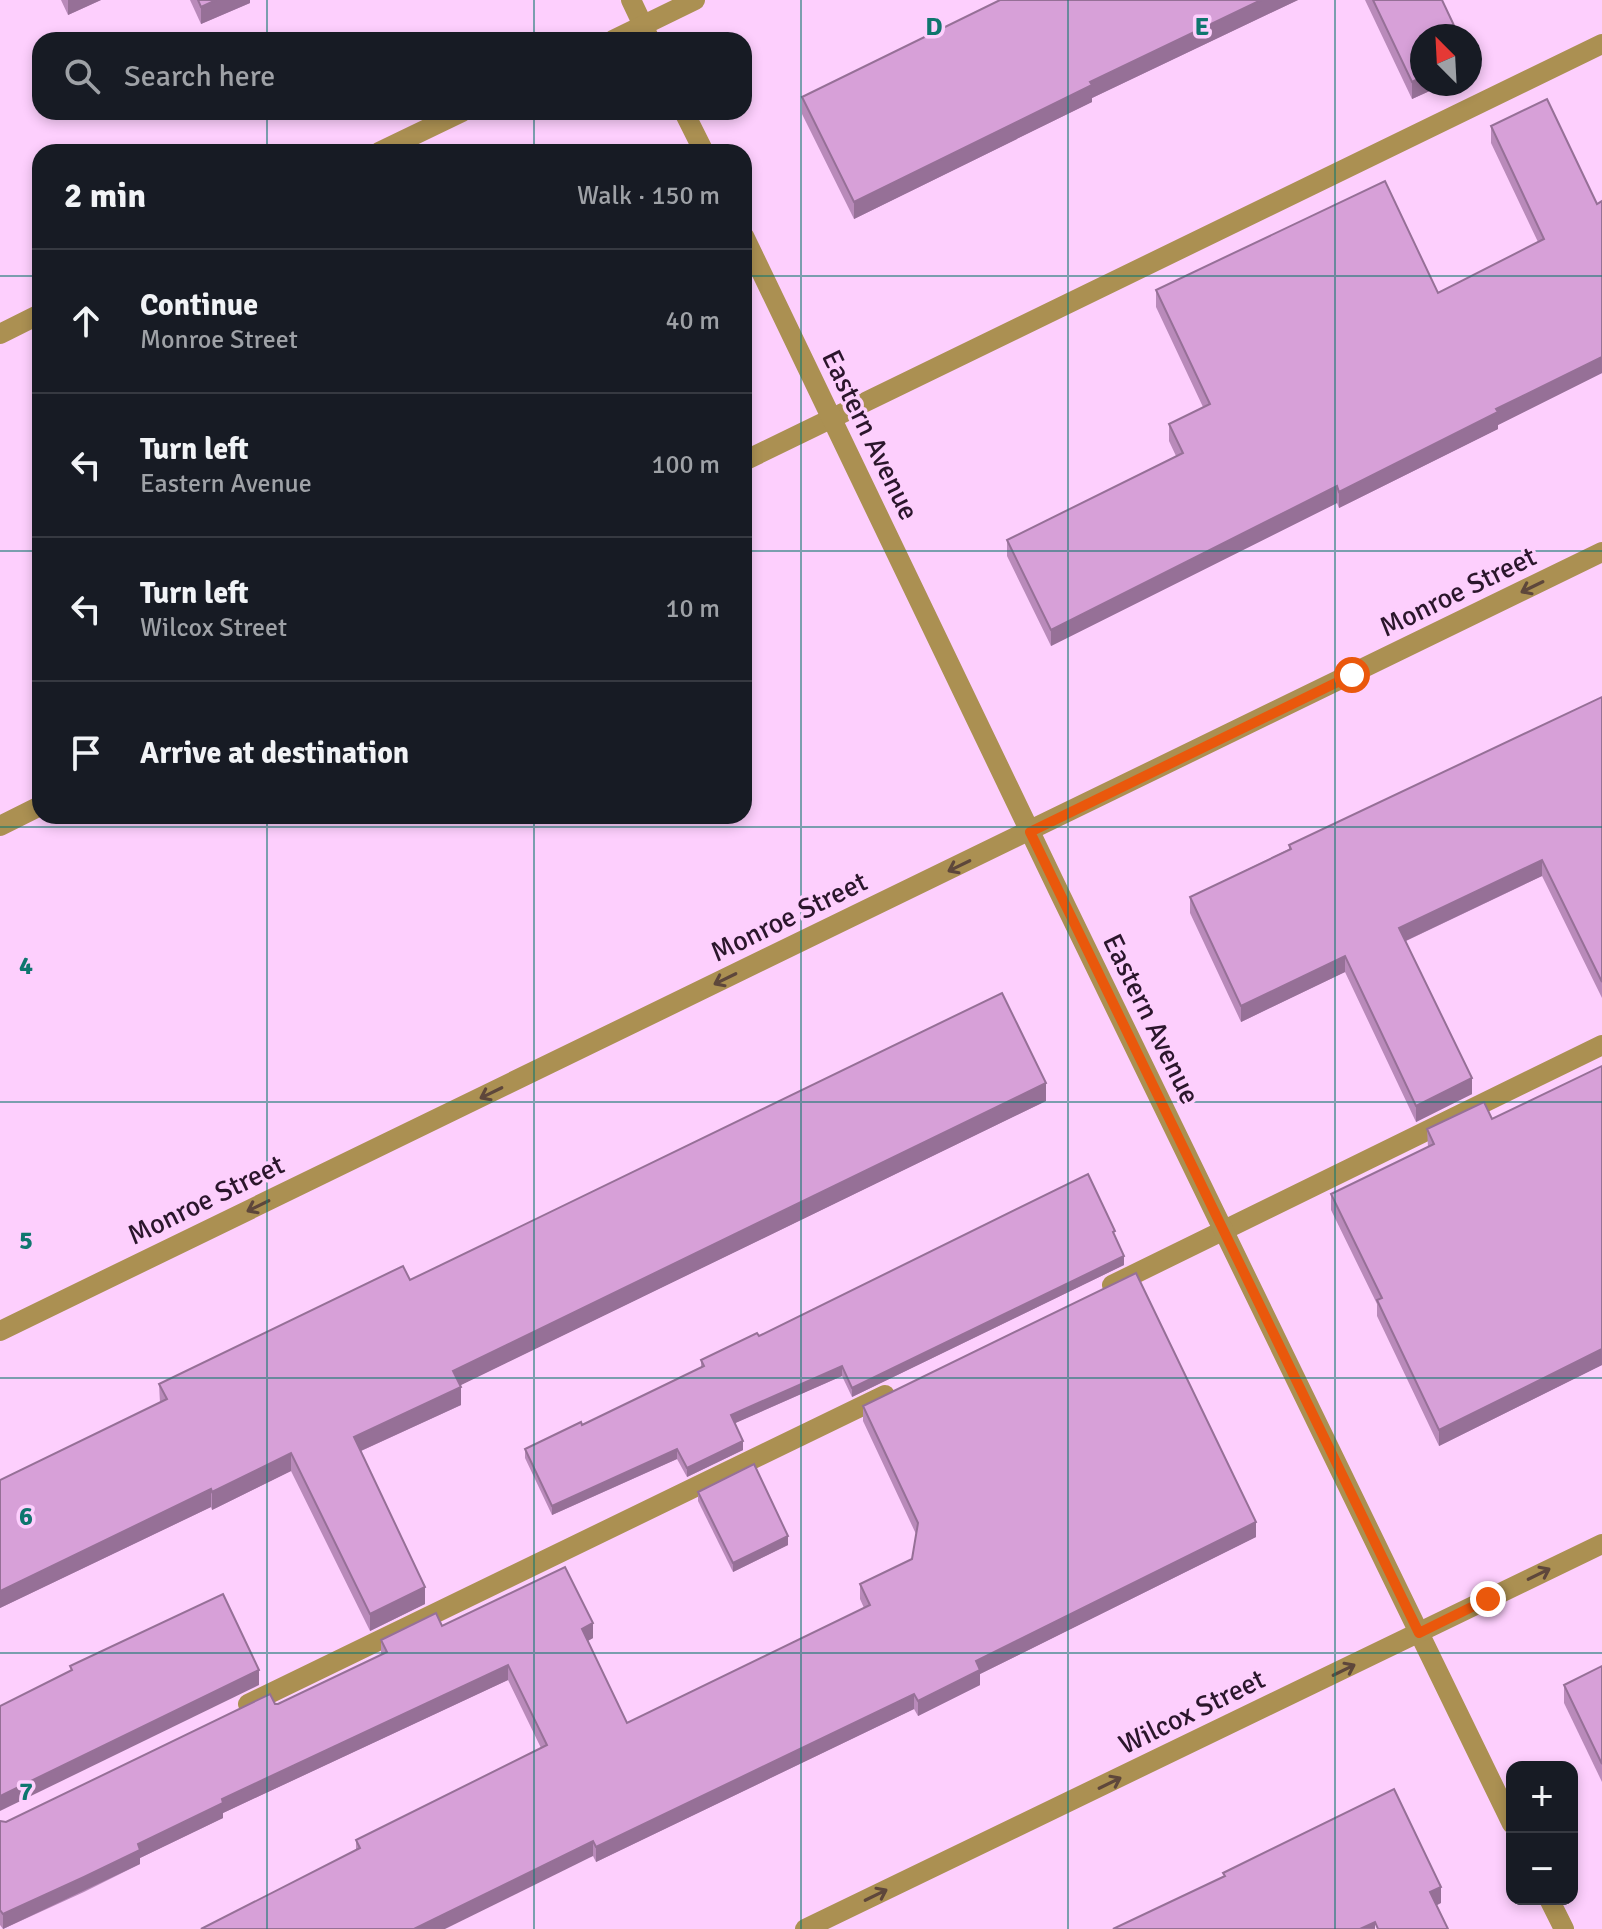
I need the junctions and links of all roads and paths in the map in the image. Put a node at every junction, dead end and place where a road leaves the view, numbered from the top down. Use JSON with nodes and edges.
{"nodes":[{"id":1,"x":631,"y":0,"type":"edge"},
{"id":2,"x":695,"y":0,"type":"edge"},
{"id":3,"x":646,"y":32,"type":"edge"},
{"id":4,"x":647,"y":32,"type":"edge"},
{"id":5,"x":1602,"y":44,"type":"edge"},
{"id":6,"x":445,"y":120,"type":"edge"},
{"id":7,"x":688,"y":120,"type":"edge"},
{"id":8,"x":396,"y":144,"type":"edge"},
{"id":9,"x":700,"y":144,"type":"edge"},
{"id":10,"x":752,"y":253,"type":"edge"},
{"id":11,"x":32,"y":318,"type":"edge"},
{"id":12,"x":0,"y":334,"type":"edge"},
{"id":13,"x":831,"y":418,"type":"junction"},
{"id":14,"x":752,"y":457,"type":"edge"},
{"id":15,"x":1602,"y":552,"type":"edge"},
{"id":16,"x":32,"y":810,"type":"edge"},
{"id":17,"x":0,"y":826,"type":"edge"},
{"id":18,"x":1030,"y":832,"type":"junction"},
{"id":19,"x":1602,"y":1045,"type":"edge"},
{"id":20,"x":1223,"y":1231,"type":"junction"},
{"id":21,"x":1097,"y":1293,"type":"edge"},
{"id":22,"x":0,"y":1331,"type":"edge"},
{"id":23,"x":898,"y":1389,"type":"edge"},
{"id":24,"x":1602,"y":1544,"type":"edge"},
{"id":25,"x":1419,"y":1633,"type":"junction"},
{"id":26,"x":228,"y":1714,"type":"edge"},
{"id":27,"x":1506,"y":1812,"type":"edge"},
{"id":28,"x":1552,"y":1905,"type":"edge"},
{"id":29,"x":805,"y":1929,"type":"edge"},
{"id":30,"x":1564,"y":1929,"type":"edge"}],
"edges":[{"from":1,"to":3,"type":"street"},
{"from":2,"to":4,"type":"street"},
{"from":5,"to":13,"type":"street"},
{"from":6,"to":8,"type":"street"},
{"from":7,"to":9,"type":"street"},
{"from":10,"to":13,"type":"street","name":"Eastern Avenue"},
{"from":11,"to":12,"type":"street"},
{"from":13,"to":14,"type":"street"},
{"from":13,"to":18,"type":"street","name":"Eastern Avenue"},
{"from":15,"to":18,"type":"street","name":"Monroe Street","one_way":true},
{"from":16,"to":17,"type":"street"},
{"from":18,"to":20,"type":"street","name":"Eastern Avenue"},
{"from":18,"to":22,"type":"street","name":"Monroe Street","one_way":true},
{"from":19,"to":20,"type":"street"},
{"from":20,"to":21,"type":"street"},
{"from":20,"to":25,"type":"street","name":"Eastern Avenue"},
{"from":23,"to":26,"type":"street"},
{"from":25,"to":24,"type":"street","name":"Wilcox Street","one_way":true},
{"from":25,"to":27,"type":"street","name":"Eastern Avenue"},
{"from":29,"to":25,"type":"street","name":"Wilcox Street","one_way":true},
{"from":28,"to":30,"type":"street"}]}
